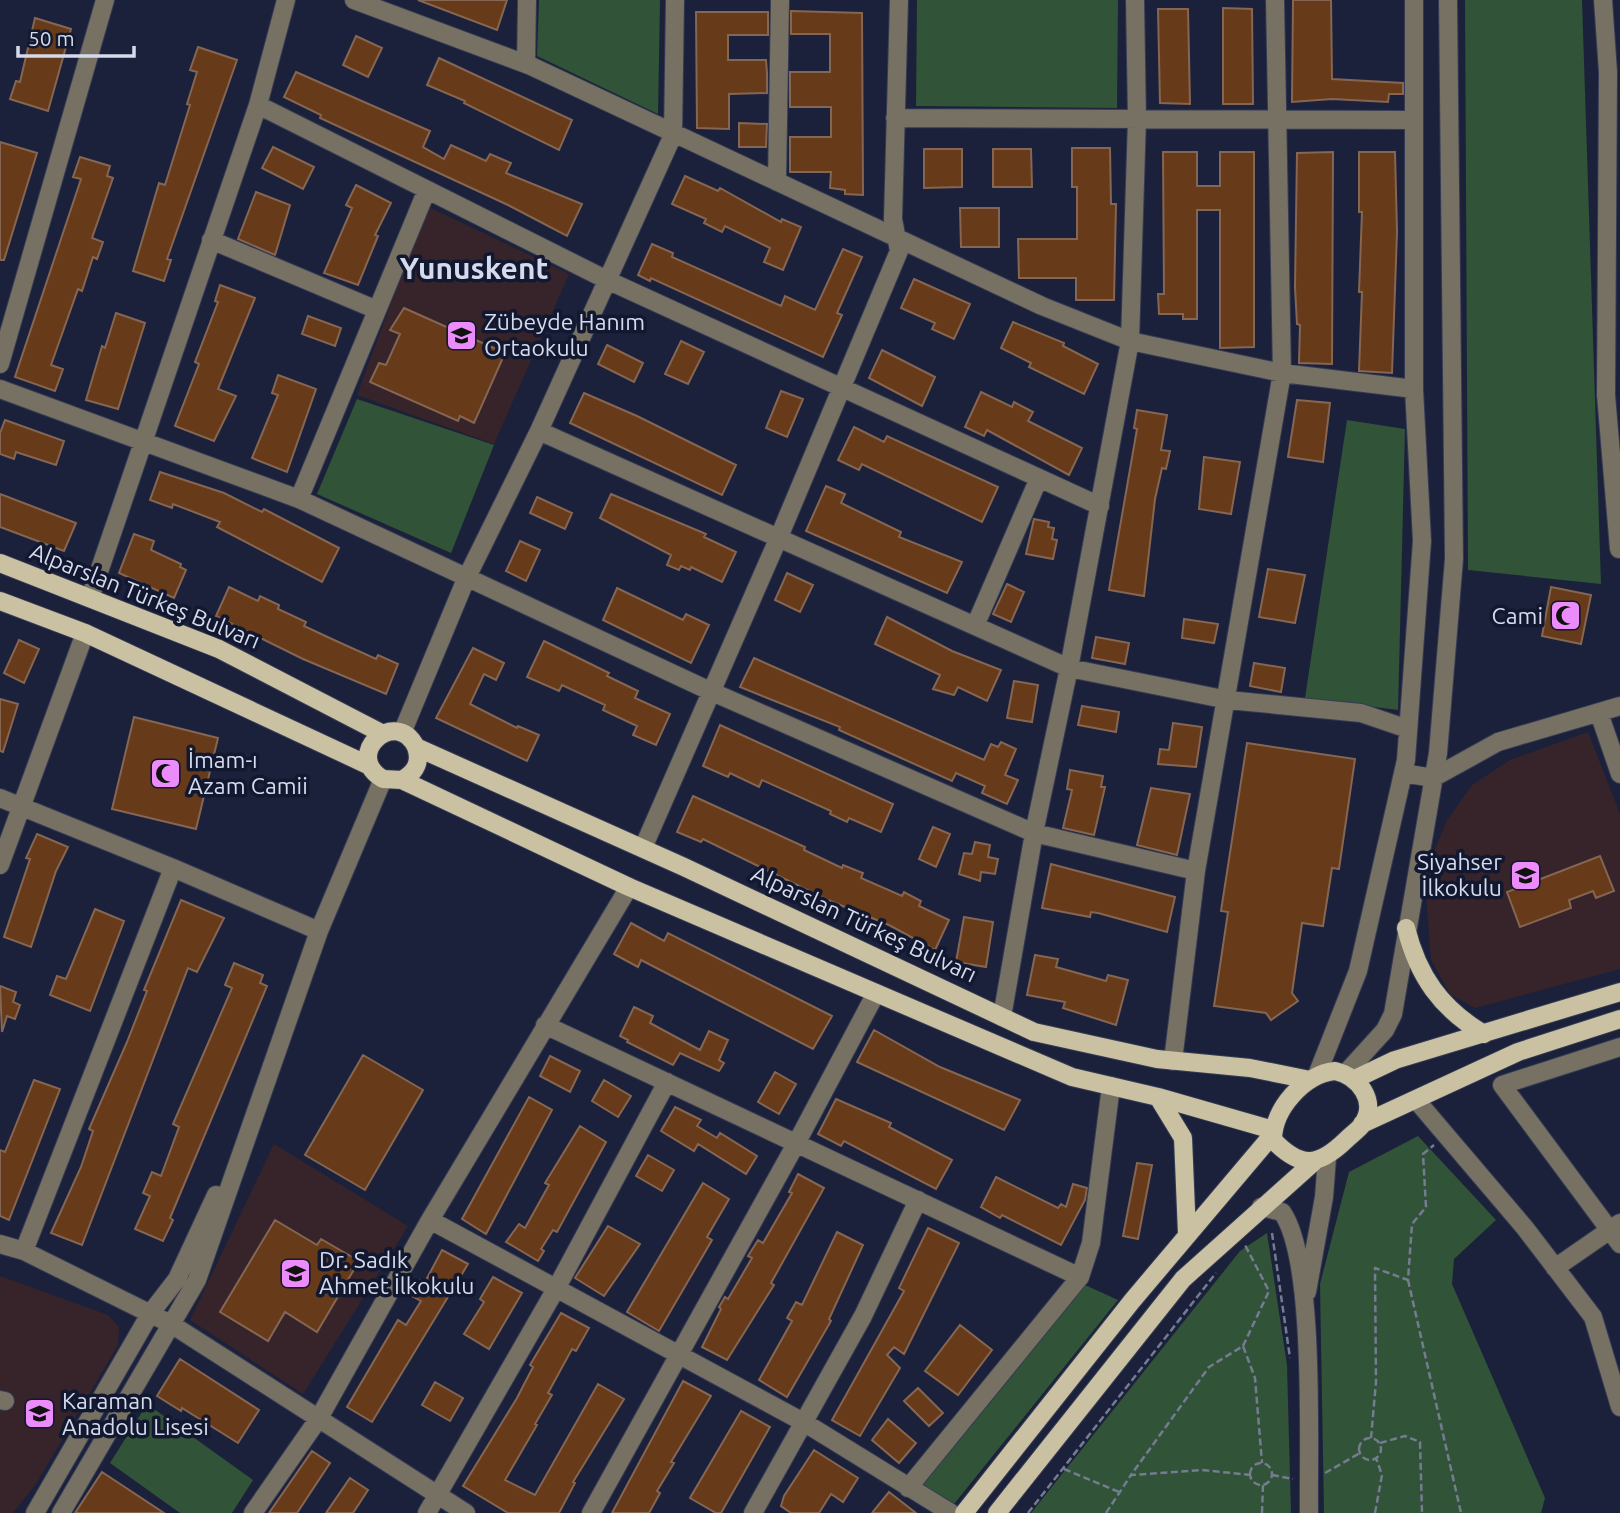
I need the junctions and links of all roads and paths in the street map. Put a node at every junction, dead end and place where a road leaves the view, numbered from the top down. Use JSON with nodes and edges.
{"nodes":[{"id":1,"x":105,"y":0,"type":"edge"},
{"id":2,"x":286,"y":0,"type":"edge"},
{"id":3,"x":354,"y":0,"type":"edge"},
{"id":4,"x":527,"y":0,"type":"edge"},
{"id":5,"x":675,"y":0,"type":"edge"},
{"id":6,"x":780,"y":0,"type":"edge"},
{"id":7,"x":898,"y":0,"type":"edge"},
{"id":8,"x":1135,"y":0,"type":"edge"},
{"id":9,"x":1275,"y":0,"type":"edge"},
{"id":10,"x":1414,"y":0,"type":"edge"},
{"id":11,"x":1448,"y":0,"type":"edge"},
{"id":12,"x":1603,"y":0,"type":"edge"},
{"id":13,"x":526,"y":64,"type":"junction"},
{"id":14,"x":1614,"y":72,"type":"edge"},
{"id":15,"x":258,"y":105,"type":"junction"},
{"id":16,"x":895,"y":118,"type":"junction"},
{"id":17,"x":1276,"y":118,"type":"junction"},
{"id":18,"x":1137,"y":119,"type":"junction"},
{"id":19,"x":1414,"y":120,"type":"junction"},
{"id":20,"x":673,"y":135,"type":"junction"},
{"id":21,"x":777,"y":182,"type":"junction"},
{"id":22,"x":426,"y":192,"type":"junction"},
{"id":23,"x":895,"y":236,"type":"junction"},
{"id":24,"x":211,"y":240,"type":"junction"},
{"id":25,"x":607,"y":280,"type":"junction"},
{"id":26,"x":377,"y":310,"type":"junction"},
{"id":27,"x":1130,"y":341,"type":"junction"},
{"id":28,"x":0,"y":364,"type":"edge"},
{"id":29,"x":1282,"y":373,"type":"junction"},
{"id":30,"x":841,"y":388,"type":"junction"},
{"id":31,"x":0,"y":389,"type":"edge"},
{"id":32,"x":1414,"y":389,"type":"junction"},
{"id":33,"x":539,"y":431,"type":"junction"},
{"id":34,"x":142,"y":439,"type":"junction"},
{"id":35,"x":1039,"y":478,"type":"junction"},
{"id":36,"x":299,"y":499,"type":"junction"},
{"id":37,"x":1100,"y":506,"type":"junction"},
{"id":38,"x":779,"y":537,"type":"junction"},
{"id":39,"x":1620,"y":553,"type":"edge"},
{"id":40,"x":0,"y":563,"type":"edge"},
{"id":41,"x":466,"y":579,"type":"junction"},
{"id":42,"x":90,"y":598,"type":"junction"},
{"id":43,"x":0,"y":601,"type":"edge"},
{"id":44,"x":975,"y":626,"type":"junction"},
{"id":45,"x":85,"y":634,"type":"junction"},
{"id":46,"x":1069,"y":667,"type":"junction"},
{"id":47,"x":710,"y":691,"type":"junction"},
{"id":48,"x":1228,"y":700,"type":"junction"},
{"id":49,"x":1620,"y":706,"type":"edge"},
{"id":50,"x":1599,"y":713,"type":"junction"},
{"id":51,"x":1408,"y":729,"type":"junction"},
{"id":52,"x":383,"y":733,"type":"junction"},
{"id":53,"x":402,"y":733,"type":"junction"},
{"id":54,"x":416,"y":747,"type":"junction"},
{"id":55,"x":377,"y":773,"type":"junction"},
{"id":56,"x":1403,"y":773,"type":"junction"},
{"id":57,"x":1620,"y":774,"type":"edge"},
{"id":58,"x":1433,"y":778,"type":"junction"},
{"id":59,"x":402,"y":780,"type":"junction"},
{"id":60,"x":0,"y":798,"type":"edge"},
{"id":61,"x":21,"y":804,"type":"junction"},
{"id":62,"x":1034,"y":833,"type":"junction"},
{"id":63,"x":643,"y":848,"type":"junction"},
{"id":64,"x":0,"y":865,"type":"edge"},
{"id":65,"x":173,"y":868,"type":"junction"},
{"id":66,"x":1196,"y":871,"type":"junction"},
{"id":67,"x":629,"y":887,"type":"junction"},
{"id":68,"x":1406,"y":929,"type":"junction"},
{"id":69,"x":319,"y":931,"type":"junction"},
{"id":70,"x":1620,"y":992,"type":"edge"},
{"id":71,"x":876,"y":993,"type":"junction"},
{"id":72,"x":1002,"y":1017,"type":"junction"},
{"id":73,"x":1620,"y":1019,"type":"edge"},
{"id":74,"x":545,"y":1025,"type":"junction"},
{"id":75,"x":1484,"y":1034,"type":"junction"},
{"id":76,"x":1620,"y":1047,"type":"edge"},
{"id":77,"x":1173,"y":1061,"type":"junction"},
{"id":78,"x":1350,"y":1076,"type":"junction"},
{"id":79,"x":1314,"y":1078,"type":"junction"},
{"id":80,"x":667,"y":1082,"type":"junction"},
{"id":81,"x":1111,"y":1086,"type":"junction"},
{"id":82,"x":262,"y":1097,"type":"junction"},
{"id":83,"x":1158,"y":1097,"type":"junction"},
{"id":84,"x":1417,"y":1101,"type":"junction"},
{"id":85,"x":1362,"y":1124,"type":"junction"},
{"id":86,"x":1273,"y":1132,"type":"junction"},
{"id":87,"x":1446,"y":1135,"type":"junction"},
{"id":88,"x":797,"y":1142,"type":"junction"},
{"id":89,"x":1322,"y":1159,"type":"junction"},
{"id":90,"x":918,"y":1200,"type":"junction"},
{"id":91,"x":1261,"y":1207,"type":"junction"},
{"id":92,"x":430,"y":1220,"type":"junction"},
{"id":93,"x":1271,"y":1226,"type":"dead end"},
{"id":94,"x":1616,"y":1233,"type":"edge"},
{"id":95,"x":1187,"y":1234,"type":"junction"},
{"id":96,"x":1253,"y":1237,"type":"dead end"},
{"id":97,"x":1244,"y":1243,"type":"junction"},
{"id":98,"x":0,"y":1244,"type":"edge"},
{"id":99,"x":1237,"y":1249,"type":"dead end"},
{"id":100,"x":24,"y":1251,"type":"junction"},
{"id":101,"x":1221,"y":1266,"type":"dead end"},
{"id":102,"x":1556,"y":1268,"type":"junction"},
{"id":103,"x":1080,"y":1277,"type":"junction"},
{"id":104,"x":1408,"y":1280,"type":"junction"},
{"id":105,"x":557,"y":1287,"type":"junction"},
{"id":106,"x":1305,"y":1302,"type":"junction"},
{"id":107,"x":150,"y":1314,"type":"junction"},
{"id":108,"x":171,"y":1324,"type":"junction"},
{"id":109,"x":1243,"y":1346,"type":"junction"},
{"id":110,"x":678,"y":1353,"type":"junction"},
{"id":111,"x":1291,"y":1364,"type":"dead end"},
{"id":112,"x":1620,"y":1407,"type":"edge"},
{"id":113,"x":319,"y":1418,"type":"junction"},
{"id":114,"x":805,"y":1423,"type":"junction"},
{"id":115,"x":1371,"y":1438,"type":"junction"},
{"id":116,"x":1380,"y":1443,"type":"junction"},
{"id":117,"x":1360,"y":1453,"type":"junction"},
{"id":118,"x":1376,"y":1458,"type":"junction"},
{"id":119,"x":1262,"y":1464,"type":"junction"},
{"id":120,"x":1293,"y":1466,"type":"dead end"},
{"id":121,"x":1063,"y":1469,"type":"junction"},
{"id":122,"x":1130,"y":1475,"type":"junction"},
{"id":123,"x":1251,"y":1475,"type":"junction"},
{"id":124,"x":1272,"y":1475,"type":"junction"},
{"id":125,"x":1301,"y":1481,"type":"junction"},
{"id":126,"x":1263,"y":1485,"type":"junction"},
{"id":127,"x":908,"y":1488,"type":"junction"},
{"id":128,"x":1119,"y":1492,"type":"junction"},
{"id":129,"x":440,"y":1496,"type":"junction"},
{"id":130,"x":36,"y":1513,"type":"edge"},
{"id":131,"x":61,"y":1513,"type":"edge"},
{"id":132,"x":253,"y":1513,"type":"edge"},
{"id":133,"x":427,"y":1513,"type":"edge"},
{"id":134,"x":466,"y":1513,"type":"edge"},
{"id":135,"x":591,"y":1513,"type":"edge"},
{"id":136,"x":753,"y":1513,"type":"edge"},
{"id":137,"x":951,"y":1513,"type":"edge"},
{"id":138,"x":964,"y":1513,"type":"edge"},
{"id":139,"x":997,"y":1513,"type":"edge"},
{"id":140,"x":1028,"y":1513,"type":"edge"},
{"id":141,"x":1106,"y":1513,"type":"edge"},
{"id":142,"x":1262,"y":1513,"type":"edge"},
{"id":143,"x":1310,"y":1513,"type":"edge"},
{"id":144,"x":1375,"y":1513,"type":"edge"},
{"id":145,"x":1422,"y":1513,"type":"edge"},
{"id":146,"x":1461,"y":1513,"type":"edge"}],
"edges":[{"from":1,"to":28,"type":"street"},
{"from":2,"to":15,"type":"street"},
{"from":3,"to":13,"type":"street"},
{"from":4,"to":13,"type":"street"},
{"from":5,"to":20,"type":"street"},
{"from":6,"to":21,"type":"street"},
{"from":7,"to":16,"type":"street"},
{"from":8,"to":18,"type":"street"},
{"from":9,"to":17,"type":"street"},
{"from":10,"to":19,"type":"street"},
{"from":11,"to":58,"type":"street"},
{"from":12,"to":14,"type":"street"},
{"from":13,"to":20,"type":"street"},
{"from":14,"to":39,"type":"street"},
{"from":15,"to":22,"type":"street"},
{"from":15,"to":24,"type":"street"},
{"from":16,"to":18,"type":"street"},
{"from":16,"to":23,"type":"street"},
{"from":17,"to":18,"type":"street"},
{"from":17,"to":19,"type":"street"},
{"from":17,"to":29,"type":"street"},
{"from":18,"to":27,"type":"street"},
{"from":19,"to":32,"type":"street"},
{"from":20,"to":21,"type":"street"},
{"from":20,"to":25,"type":"street"},
{"from":21,"to":23,"type":"street"},
{"from":22,"to":25,"type":"street"},
{"from":22,"to":26,"type":"street"},
{"from":23,"to":27,"type":"street"},
{"from":23,"to":30,"type":"street"},
{"from":24,"to":26,"type":"street"},
{"from":24,"to":34,"type":"street"},
{"from":25,"to":30,"type":"street"},
{"from":25,"to":33,"type":"street"},
{"from":26,"to":36,"type":"street"},
{"from":27,"to":29,"type":"street"},
{"from":27,"to":37,"type":"street"},
{"from":29,"to":32,"type":"street"},
{"from":29,"to":48,"type":"street"},
{"from":30,"to":35,"type":"street"},
{"from":30,"to":38,"type":"street"},
{"from":31,"to":34,"type":"street"},
{"from":32,"to":51,"type":"street"},
{"from":33,"to":38,"type":"street"},
{"from":33,"to":41,"type":"street"},
{"from":34,"to":36,"type":"street"},
{"from":34,"to":42,"type":"street"},
{"from":35,"to":37,"type":"street"},
{"from":35,"to":44,"type":"street"},
{"from":36,"to":41,"type":"street"},
{"from":37,"to":46,"type":"street"},
{"from":38,"to":44,"type":"street"},
{"from":38,"to":47,"type":"street"},
{"from":40,"to":42,"type":"main road","name":"Alparslan Türkeş Bulvarı"},
{"from":41,"to":47,"type":"street"},
{"from":41,"to":53,"type":"street"},
{"from":42,"to":52,"type":"main road","name":"Alparslan Türkeş Bulvarı"},
{"from":43,"to":45,"type":"main road"},
{"from":44,"to":46,"type":"street"},
{"from":45,"to":55,"type":"main road"},
{"from":45,"to":61,"type":"street"},
{"from":46,"to":48,"type":"street"},
{"from":46,"to":62,"type":"street"},
{"from":47,"to":62,"type":"street"},
{"from":47,"to":63,"type":"street"},
{"from":48,"to":51,"type":"street"},
{"from":48,"to":66,"type":"street"},
{"from":49,"to":50,"type":"street"},
{"from":50,"to":57,"type":"street"},
{"from":50,"to":58,"type":"street"},
{"from":51,"to":56,"type":"street"},
{"from":52,"to":53,"type":"main road","name":"Alparslan Türkeş Bulvarı"},
{"from":52,"to":55,"type":"main road"},
{"from":53,"to":54,"type":"main road","name":"Alparslan Türkeş Bulvarı"},
{"from":54,"to":59,"type":"main road"},
{"from":54,"to":63,"type":"main road","name":"Alparslan Türkeş Bulvarı"},
{"from":55,"to":59,"type":"main road"},
{"from":55,"to":69,"type":"street"},
{"from":56,"to":58,"type":"street"},
{"from":56,"to":79,"type":"street"},
{"from":58,"to":68,"type":"street"},
{"from":59,"to":67,"type":"main road"},
{"from":60,"to":61,"type":"street"},
{"from":61,"to":64,"type":"street"},
{"from":61,"to":65,"type":"street"},
{"from":62,"to":66,"type":"street"},
{"from":62,"to":72,"type":"street"},
{"from":63,"to":72,"type":"main road","name":"Alparslan Türkeş Bulvarı"},
{"from":65,"to":69,"type":"street"},
{"from":65,"to":100,"type":"street"},
{"from":66,"to":77,"type":"street"},
{"from":67,"to":71,"type":"main road"},
{"from":67,"to":74,"type":"street"},
{"from":68,"to":75,"type":"main road"},
{"from":68,"to":78,"type":"street"},
{"from":69,"to":82,"type":"street"},
{"from":70,"to":75,"type":"main road"},
{"from":71,"to":81,"type":"main road"},
{"from":71,"to":88,"type":"street"},
{"from":72,"to":77,"type":"main road","name":"Alparslan Türkeş Bulvarı"},
{"from":73,"to":84,"type":"main road"},
{"from":74,"to":80,"type":"street"},
{"from":74,"to":92,"type":"street"},
{"from":75,"to":78,"type":"main road"},
{"from":76,"to":94,"type":"street"},
{"from":77,"to":79,"type":"main road","name":"Alparslan Türkeş Bulvarı"},
{"from":78,"to":79,"type":"main road"},
{"from":78,"to":85,"type":"main road"},
{"from":79,"to":86,"type":"main road"},
{"from":80,"to":88,"type":"street"},
{"from":80,"to":105,"type":"street"},
{"from":81,"to":83,"type":"main road"},
{"from":81,"to":103,"type":"street"},
{"from":82,"to":107,"type":"street"},
{"from":82,"to":108,"type":"street"},
{"from":83,"to":86,"type":"main road"},
{"from":83,"to":95,"type":"main road"},
{"from":84,"to":85,"type":"main road"},
{"from":84,"to":87,"type":"street"},
{"from":85,"to":89,"type":"main road"},
{"from":86,"to":89,"type":"main road"},
{"from":86,"to":95,"type":"main road"},
{"from":87,"to":102,"type":"street"},
{"from":87,"to":104,"type":"path"},
{"from":88,"to":90,"type":"street"},
{"from":88,"to":110,"type":"street"},
{"from":89,"to":91,"type":"main road"},
{"from":89,"to":106,"type":"street"},
{"from":90,"to":103,"type":"street"},
{"from":90,"to":114,"type":"street"},
{"from":91,"to":106,"type":"street"},
{"from":91,"to":139,"type":"main road"},
{"from":92,"to":105,"type":"street"},
{"from":92,"to":113,"type":"street"},
{"from":93,"to":111,"type":"path"},
{"from":94,"to":102,"type":"street"},
{"from":95,"to":138,"type":"main road"},
{"from":96,"to":97,"type":"path"},
{"from":97,"to":99,"type":"path"},
{"from":97,"to":109,"type":"path"},
{"from":98,"to":100,"type":"street"},
{"from":100,"to":107,"type":"street"},
{"from":101,"to":121,"type":"path"},
{"from":102,"to":112,"type":"street"},
{"from":103,"to":127,"type":"street"},
{"from":104,"to":115,"type":"path"},
{"from":104,"to":146,"type":"path"},
{"from":105,"to":110,"type":"street"},
{"from":105,"to":129,"type":"street"},
{"from":106,"to":125,"type":"street"},
{"from":107,"to":108,"type":"street"},
{"from":107,"to":130,"type":"street"},
{"from":108,"to":113,"type":"street"},
{"from":108,"to":131,"type":"street"},
{"from":109,"to":119,"type":"path"},
{"from":109,"to":122,"type":"path"},
{"from":110,"to":114,"type":"street"},
{"from":110,"to":135,"type":"street"},
{"from":113,"to":129,"type":"street"},
{"from":113,"to":132,"type":"street"},
{"from":114,"to":127,"type":"street"},
{"from":114,"to":136,"type":"street"},
{"from":115,"to":116,"type":"path"},
{"from":115,"to":117,"type":"path"},
{"from":116,"to":118,"type":"path"},
{"from":116,"to":145,"type":"path"},
{"from":117,"to":118,"type":"path"},
{"from":117,"to":125,"type":"path"},
{"from":118,"to":144,"type":"path"},
{"from":119,"to":123,"type":"path"},
{"from":119,"to":124,"type":"path"},
{"from":120,"to":125,"type":"path"},
{"from":121,"to":128,"type":"path"},
{"from":121,"to":140,"type":"path"},
{"from":122,"to":123,"type":"path"},
{"from":122,"to":128,"type":"path"},
{"from":123,"to":126,"type":"path"},
{"from":124,"to":125,"type":"path"},
{"from":124,"to":126,"type":"path"},
{"from":125,"to":143,"type":"street"},
{"from":126,"to":142,"type":"path"},
{"from":127,"to":137,"type":"street"},
{"from":128,"to":141,"type":"path"},
{"from":129,"to":133,"type":"street"},
{"from":129,"to":134,"type":"street"}]}
